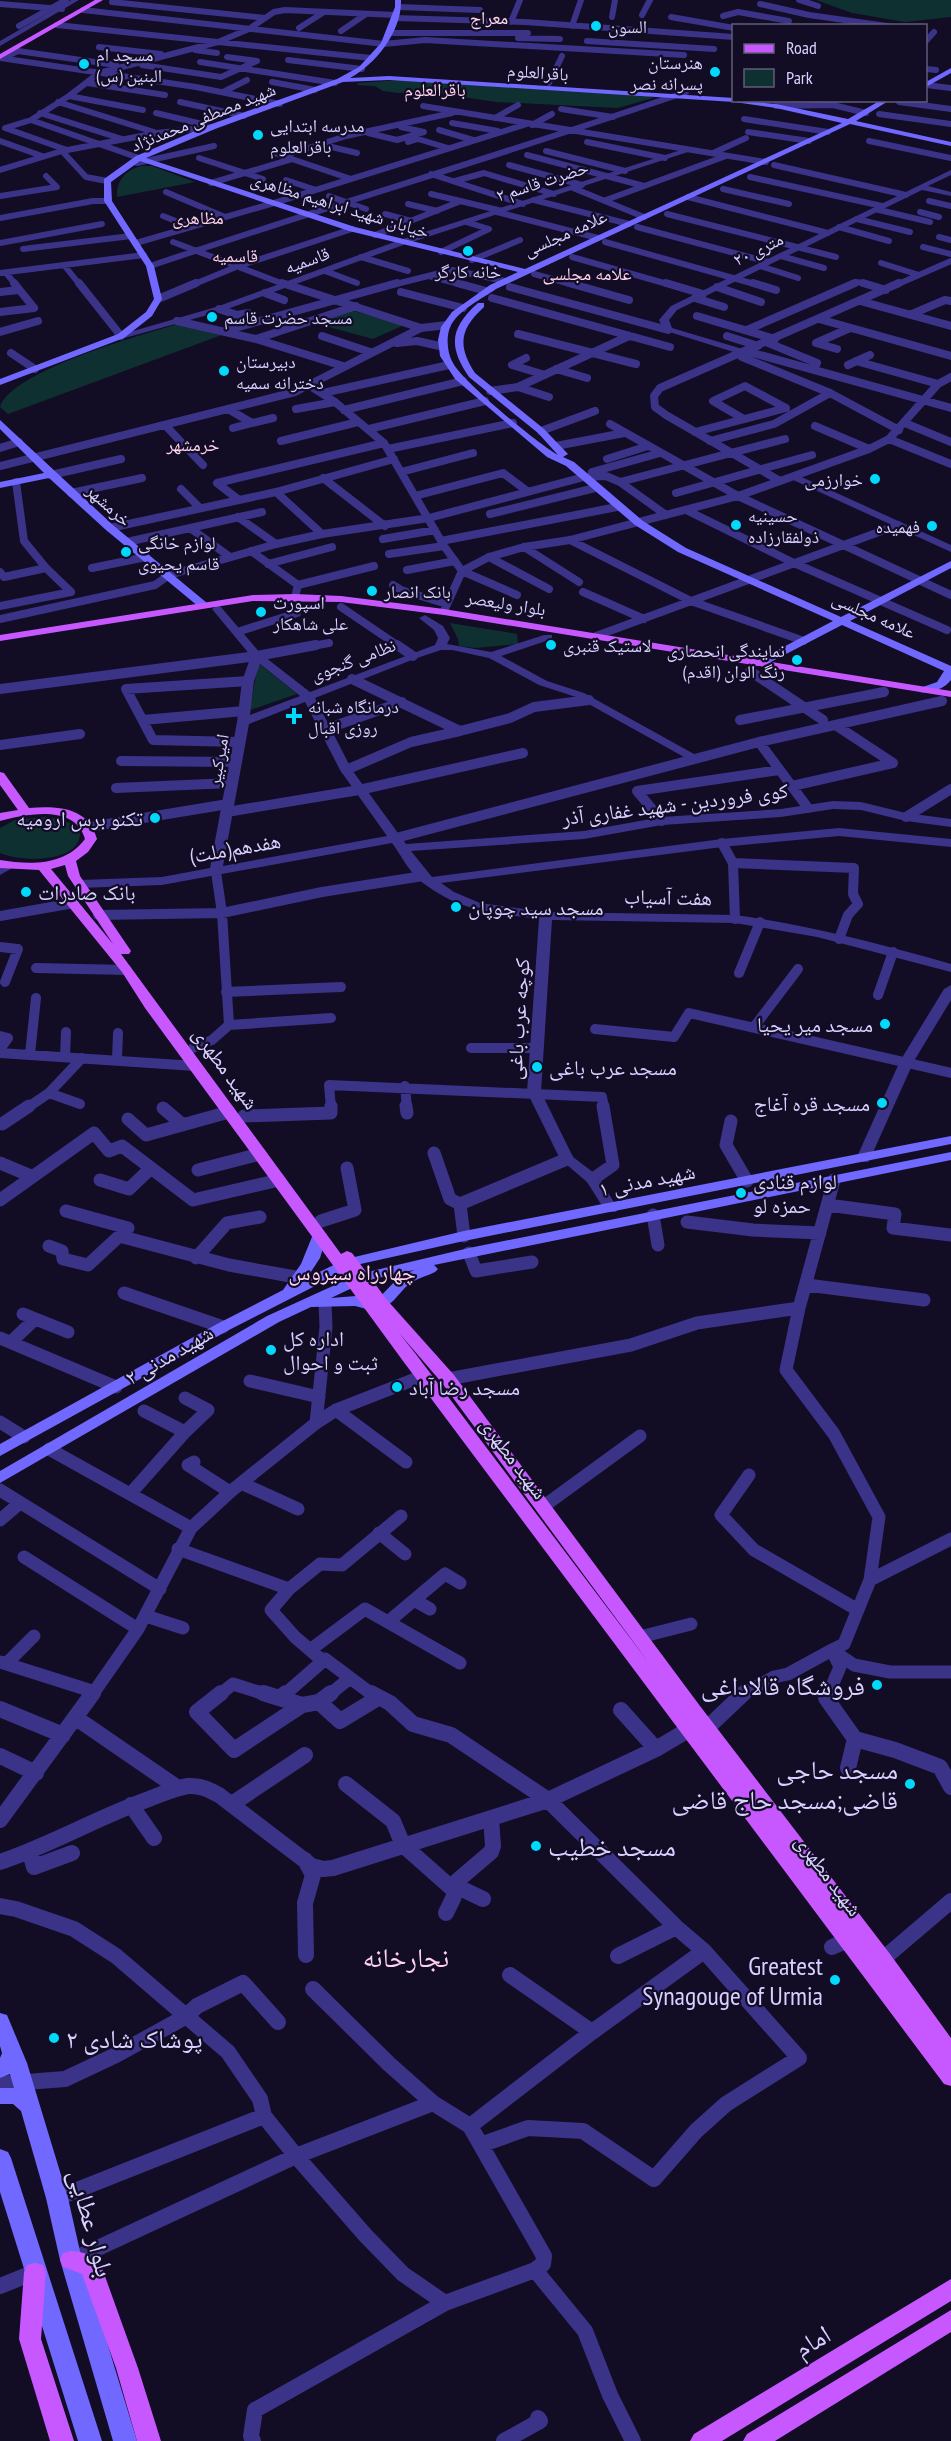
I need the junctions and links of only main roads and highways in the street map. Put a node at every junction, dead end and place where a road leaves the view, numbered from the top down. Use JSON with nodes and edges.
{"nodes":[{"id":1,"x":87,"y":0,"type":"edge"},
{"id":2,"x":100,"y":0,"type":"edge"},
{"id":3,"x":398,"y":3,"type":"edge"},
{"id":4,"x":0,"y":50,"type":"edge"},
{"id":5,"x":1,"y":58,"type":"edge"},
{"id":6,"x":951,"y":61,"type":"edge"},
{"id":7,"x":362,"y":69,"type":"junction"},
{"id":8,"x":951,"y":70,"type":"edge"},
{"id":9,"x":939,"y":73,"type":"junction"},
{"id":10,"x":927,"y":77,"type":"edge"},
{"id":11,"x":337,"y":82,"type":"junction"},
{"id":12,"x":927,"y":84,"type":"edge"},
{"id":13,"x":732,"y":99,"type":"edge"},
{"id":14,"x":732,"y":99,"type":"edge"},
{"id":15,"x":757,"y":102,"type":"edge"},
{"id":16,"x":884,"y":102,"type":"edge"},
{"id":17,"x":898,"y":102,"type":"edge"},
{"id":18,"x":849,"y":122,"type":"junction"},
{"id":19,"x":860,"y":124,"type":"junction"},
{"id":20,"x":951,"y":144,"type":"edge"},
{"id":21,"x":142,"y":160,"type":"junction"},
{"id":22,"x":770,"y":164,"type":"junction"},
{"id":23,"x":633,"y":226,"type":"junction"},
{"id":24,"x":601,"y":240,"type":"junction"},
{"id":25,"x":523,"y":271,"type":"junction"},
{"id":26,"x":534,"y":274,"type":"junction"},
{"id":27,"x":507,"y":284,"type":"junction"},
{"id":28,"x":489,"y":295,"type":"junction"},
{"id":29,"x":447,"y":325,"type":"junction"},
{"id":30,"x":461,"y":326,"type":"junction"},
{"id":31,"x":35,"y":369,"type":"junction"},
{"id":32,"x":1,"y":384,"type":"edge"},
{"id":33,"x":490,"y":391,"type":"junction"},
{"id":34,"x":476,"y":393,"type":"junction"},
{"id":35,"x":0,"y":423,"type":"edge"},
{"id":36,"x":570,"y":464,"type":"junction"},
{"id":37,"x":51,"y":475,"type":"junction"},
{"id":38,"x":0,"y":485,"type":"edge"},
{"id":39,"x":951,"y":564,"type":"edge"},
{"id":40,"x":203,"y":605,"type":"junction"},
{"id":41,"x":180,"y":611,"type":"junction"},
{"id":42,"x":843,"y":620,"type":"junction"},
{"id":43,"x":0,"y":632,"type":"edge"},
{"id":44,"x":0,"y":640,"type":"edge"},
{"id":45,"x":0,"y":647,"type":"edge"},
{"id":46,"x":755,"y":667,"type":"junction"},
{"id":47,"x":951,"y":670,"type":"edge"},
{"id":48,"x":924,"y":690,"type":"junction"},
{"id":49,"x":948,"y":699,"type":"edge"},
{"id":50,"x":0,"y":776,"type":"edge"},
{"id":51,"x":25,"y":811,"type":"junction"},
{"id":52,"x":0,"y":817,"type":"edge"},
{"id":53,"x":69,"y":859,"type":"junction"},
{"id":54,"x":42,"y":866,"type":"junction"},
{"id":55,"x":3,"y":867,"type":"edge"},
{"id":56,"x":236,"y":1114,"type":"junction"},
{"id":57,"x":951,"y":1140,"type":"edge"},
{"id":58,"x":951,"y":1156,"type":"edge"},
{"id":59,"x":824,"y":1167,"type":"junction"},
{"id":60,"x":834,"y":1180,"type":"junction"},
{"id":61,"x":320,"y":1228,"type":"junction"},
{"id":62,"x":451,"y":1257,"type":"junction"},
{"id":63,"x":347,"y":1264,"type":"junction"},
{"id":64,"x":359,"y":1280,"type":"junction"},
{"id":65,"x":286,"y":1304,"type":"junction"},
{"id":66,"x":376,"y":1304,"type":"junction"},
{"id":67,"x":0,"y":1451,"type":"edge"},
{"id":68,"x":0,"y":1478,"type":"edge"},
{"id":69,"x":0,"y":2021,"type":"edge"},
{"id":70,"x":951,"y":2054,"type":"edge"},
{"id":71,"x":6,"y":2061,"type":"edge"},
{"id":72,"x":951,"y":2078,"type":"edge"},
{"id":73,"x":0,"y":2096,"type":"edge"},
{"id":74,"x":28,"y":2105,"type":"junction"},
{"id":75,"x":0,"y":2158,"type":"edge"},
{"id":76,"x":71,"y":2260,"type":"junction"},
{"id":77,"x":35,"y":2272,"type":"junction"},
{"id":78,"x":951,"y":2289,"type":"edge"},
{"id":79,"x":951,"y":2320,"type":"edge"},
{"id":80,"x":62,"y":2441,"type":"edge"},
{"id":81,"x":90,"y":2441,"type":"edge"},
{"id":82,"x":125,"y":2441,"type":"edge"},
{"id":83,"x":149,"y":2441,"type":"edge"},
{"id":84,"x":702,"y":2441,"type":"edge"},
{"id":85,"x":755,"y":2441,"type":"edge"}],
"edges":[{"from":1,"to":4,"type":"main road"},
{"from":2,"to":5,"type":"main road"},
{"from":3,"to":7,"type":"main road"},
{"from":6,"to":9,"type":"main road"},
{"from":7,"to":11,"type":"main road"},
{"from":7,"to":13,"type":"main road","name":"باقرالعلوم"},
{"from":8,"to":9,"type":"main road"},
{"from":9,"to":10,"type":"main road"},
{"from":9,"to":12,"type":"main road"},
{"from":11,"to":14,"type":"main road","name":"باقرالعلوم"},
{"from":11,"to":21,"type":"main road","name":"شهید مصطفی محمدنژاد"},
{"from":15,"to":18,"type":"main road","name":"باقرالعلوم"},
{"from":16,"to":18,"type":"main road","name":"علامه مجلسی"},
{"from":17,"to":19,"type":"main road","name":"علامه مجلسی"},
{"from":18,"to":19,"type":"main road","name":"باقرالعلوم"},
{"from":18,"to":22,"type":"main road","name":"علامه مجلسی"},
{"from":19,"to":20,"type":"main road","name":"باقرالعلوم"},
{"from":19,"to":22,"type":"main road","name":"علامه مجلسی"},
{"from":21,"to":25,"type":"main road","name":"خیابان شهید ابراهیم مظاهری"},
{"from":21,"to":31,"type":"main road","name":"شهید مصطفی محمدنژاد"},
{"from":22,"to":23,"type":"main road","name":"علامه مجلسی"},
{"from":22,"to":23,"type":"main road","name":"علامه مجلسی"},
{"from":23,"to":24,"type":"main road","name":"علامه مجلسی"},
{"from":24,"to":25,"type":"main road","name":"علامه مجلسی"},
{"from":24,"to":26,"type":"main road","name":"علامه مجلسی"},
{"from":25,"to":26,"type":"main road","name":"خیابان شهید ابراهیم مظاهری"},
{"from":25,"to":27,"type":"main road","name":"علامه مجلسی"},
{"from":26,"to":27,"type":"main road","name":"علامه مجلسی"},
{"from":27,"to":28,"type":"main road","name":"علامه مجلسی"},
{"from":28,"to":29,"type":"main road","name":"علامه مجلسی"},
{"from":28,"to":30,"type":"main road","name":"علامه مجلسی"},
{"from":29,"to":30,"type":"main road"},
{"from":29,"to":34,"type":"main road","name":"علامه مجلسی"},
{"from":30,"to":33,"type":"main road","name":"علامه مجلسی"},
{"from":31,"to":32,"type":"main road"},
{"from":31,"to":32,"type":"main road"},
{"from":33,"to":34,"type":"main road"},
{"from":33,"to":36,"type":"main road","name":"علامه مجلسی"},
{"from":34,"to":36,"type":"main road","name":"علامه مجلسی"},
{"from":35,"to":37,"type":"main road","name":"خرمشهر"},
{"from":36,"to":42,"type":"main road","name":"علامه مجلسی"},
{"from":37,"to":38,"type":"main road"},
{"from":37,"to":40,"type":"main road","name":"خرمشهر"},
{"from":39,"to":42,"type":"main road"},
{"from":40,"to":41,"type":"main road","name":"بلوار ولیعصر"},
{"from":40,"to":46,"type":"main road","name":"بلوار ولیعصر"},
{"from":41,"to":43,"type":"main road"},
{"from":41,"to":44,"type":"main road","name":"بلوار ولیعصر"},
{"from":41,"to":45,"type":"main road"},
{"from":41,"to":46,"type":"main road","name":"بلوار ولیعصر"},
{"from":42,"to":46,"type":"main road"},
{"from":42,"to":47,"type":"main road","name":"علامه مجلسی"},
{"from":46,"to":48,"type":"main road","name":"بلوار ولیعصر"},
{"from":46,"to":49,"type":"main road","name":"بلوار ولیعصر"},
{"from":47,"to":48,"type":"main road"},
{"from":48,"to":49,"type":"main road","name":"بلوار ولیعصر"},
{"from":50,"to":51,"type":"main road"},
{"from":51,"to":52,"type":"main road"},
{"from":51,"to":53,"type":"main road"},
{"from":53,"to":54,"type":"main road"},
{"from":53,"to":56,"type":"main road","name":"شهید مطهری"},
{"from":54,"to":55,"type":"main road"},
{"from":54,"to":56,"type":"main road","name":"شهید مطهری"},
{"from":56,"to":61,"type":"main road","name":"شهید مطهری"},
{"from":56,"to":61,"type":"main road","name":"شهید مطهری"},
{"from":57,"to":59,"type":"main road","name":"شهید مدنی ۱"},
{"from":58,"to":60,"type":"main road","name":"شهید مدنی ۱"},
{"from":59,"to":60,"type":"main road"},
{"from":59,"to":63,"type":"main road","name":"شهید مدنی ۱"},
{"from":60,"to":62,"type":"main road","name":"شهید مدنی ۱"},
{"from":61,"to":63,"type":"main road","name":"شهید مطهری"},
{"from":61,"to":65,"type":"main road"},
{"from":62,"to":64,"type":"main road","name":"شهید مدنی ۱"},
{"from":62,"to":66,"type":"main road"},
{"from":63,"to":64,"type":"main road","name":"شهید مطهری"},
{"from":63,"to":65,"type":"main road","name":"شهید مدنی ۲"},
{"from":64,"to":65,"type":"main road","name":"شهید مدنی ۲"},
{"from":64,"to":66,"type":"main road","name":"شهید مطهری"},
{"from":65,"to":66,"type":"main road"},
{"from":65,"to":67,"type":"main road","name":"شهید مدنی ۲"},
{"from":65,"to":68,"type":"main road","name":"شهید مدنی ۲"},
{"from":66,"to":70,"type":"main road","name":"شهید مطهری"},
{"from":66,"to":72,"type":"main road","name":"شهید مطهری"},
{"from":69,"to":71,"type":"main road","name":"بلوار عطایی"},
{"from":71,"to":74,"type":"main road","name":"بلوار عطایی"},
{"from":73,"to":74,"type":"main road"},
{"from":74,"to":76,"type":"main road","name":"بلوار عطایی"},
{"from":75,"to":77,"type":"main road"},
{"from":76,"to":82,"type":"main road","name":"بلوار عطایی"},
{"from":76,"to":83,"type":"main road"},
{"from":77,"to":80,"type":"main road"},
{"from":77,"to":81,"type":"main road"},
{"from":78,"to":84,"type":"main road","name":"امام"},
{"from":79,"to":85,"type":"main road"}]}
